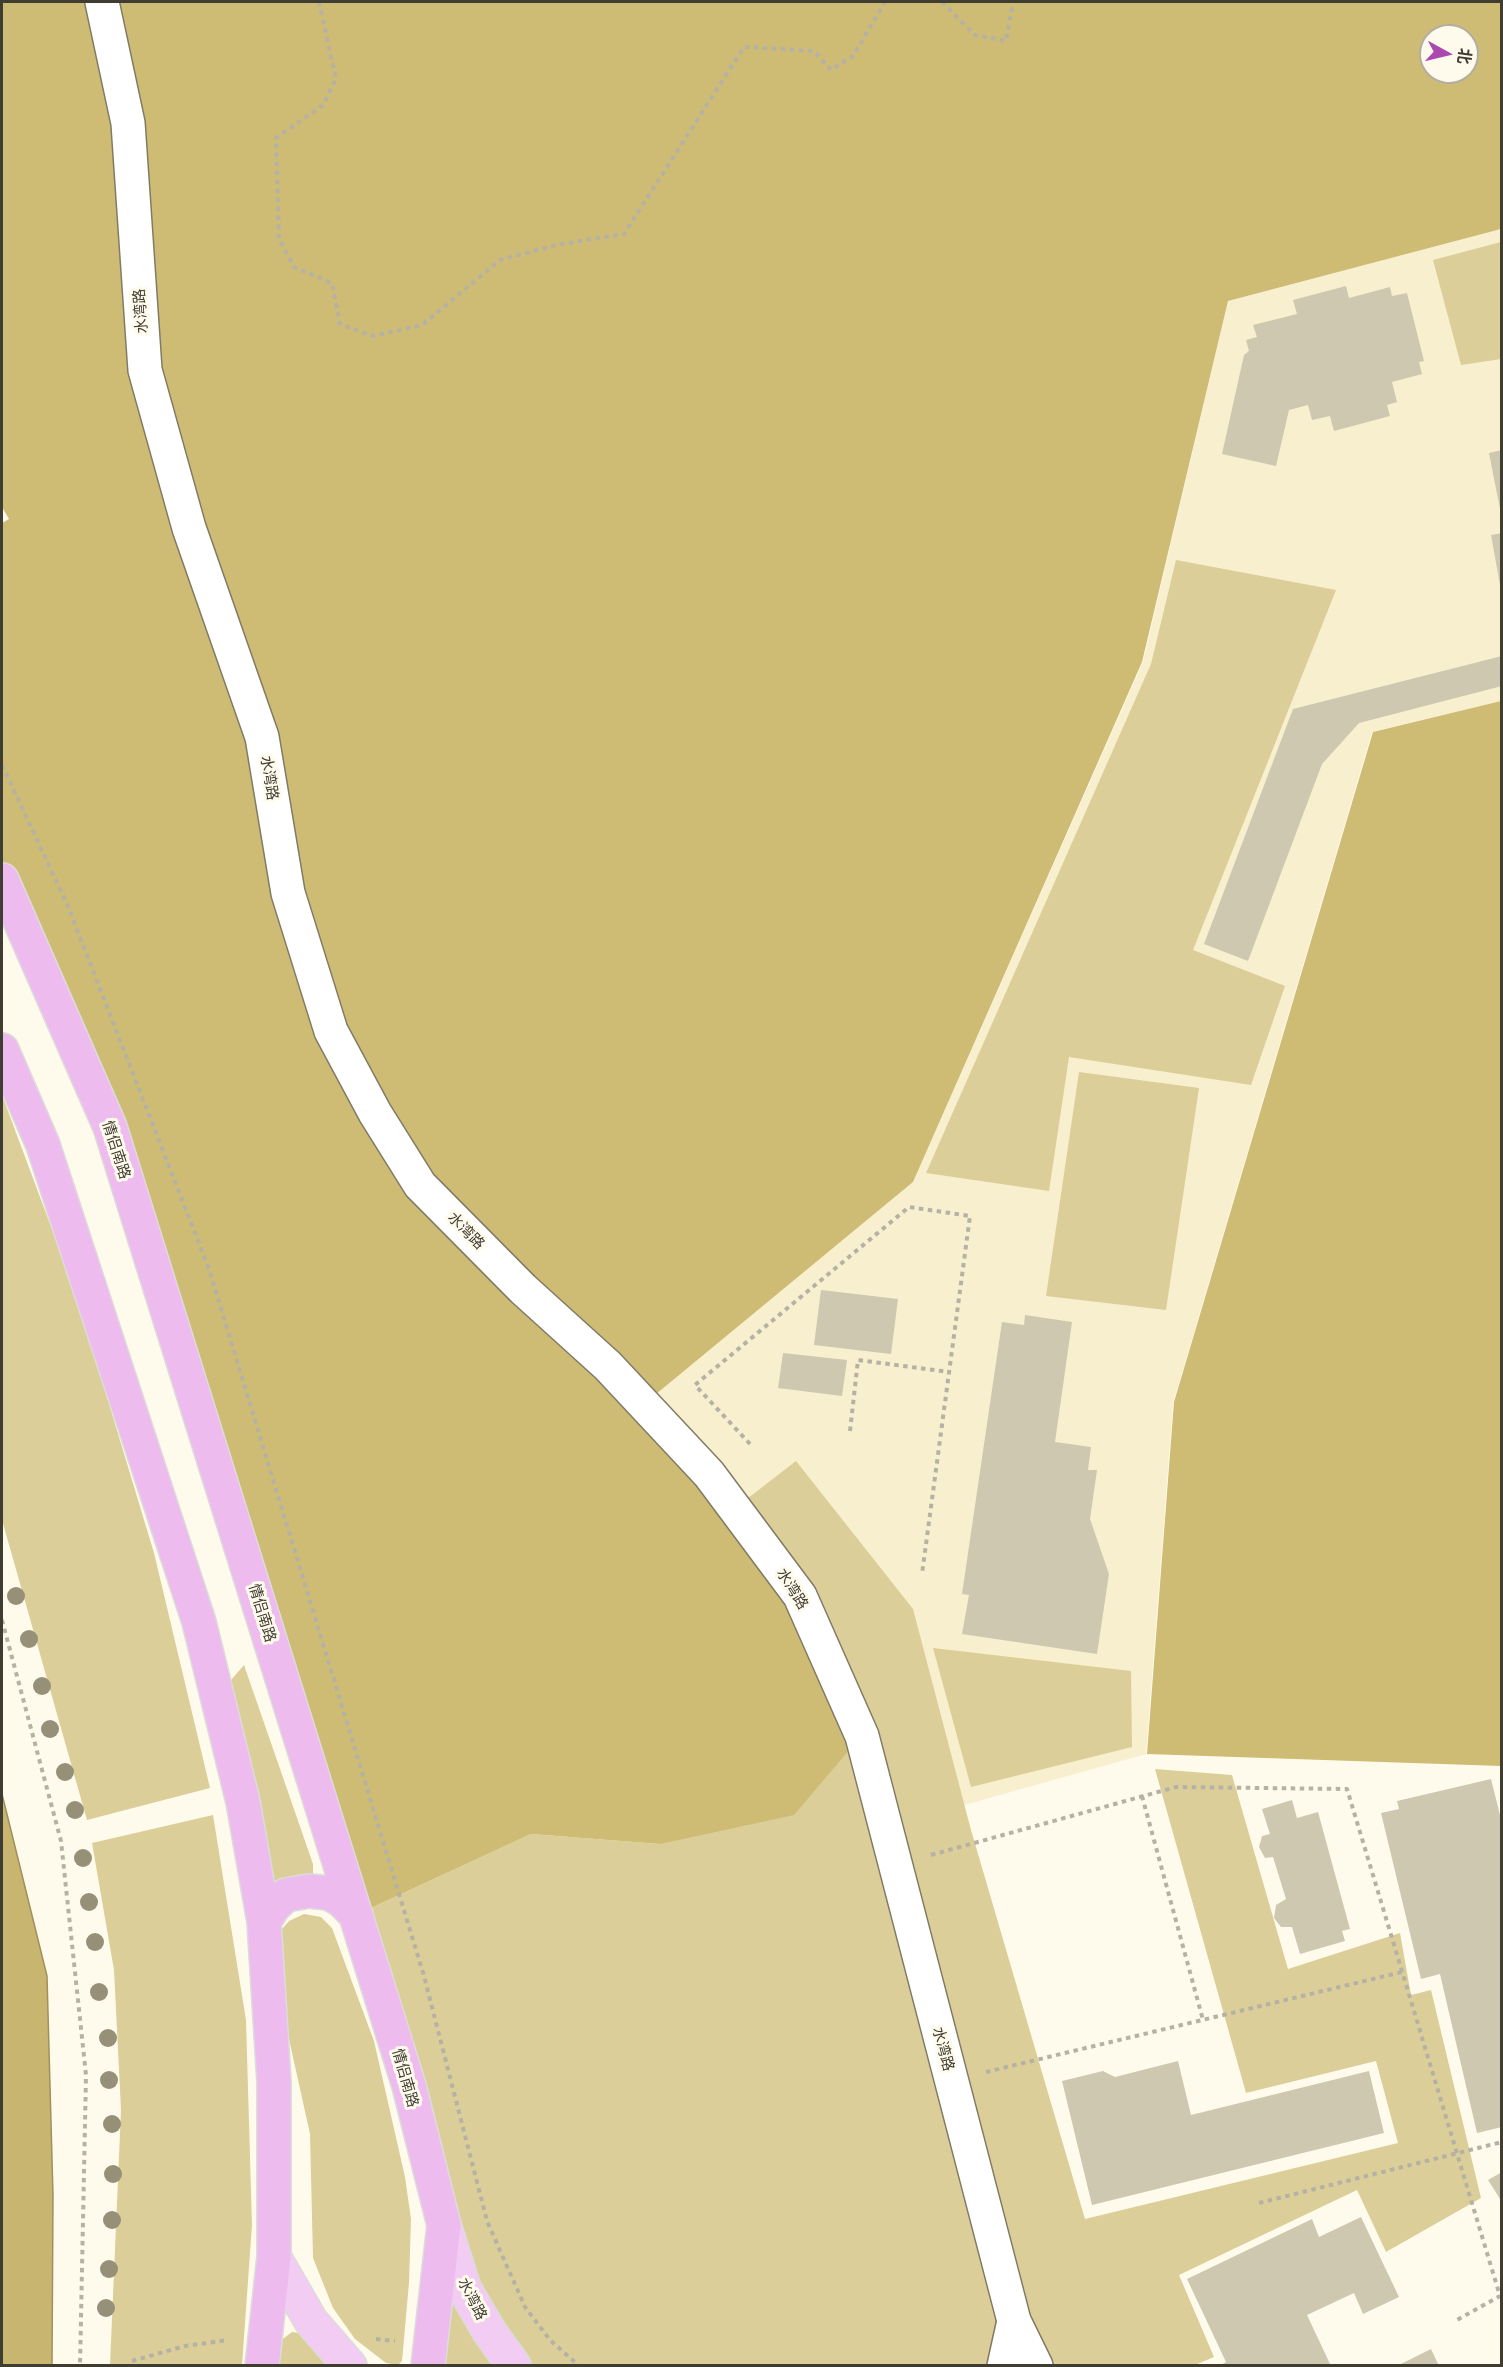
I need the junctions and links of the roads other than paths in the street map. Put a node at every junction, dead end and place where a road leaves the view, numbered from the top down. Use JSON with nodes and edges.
{"nodes":[{"id":1,"x":102,"y":2,"type":"edge"},
{"id":2,"x":2,"y":880,"type":"edge"},
{"id":3,"x":2,"y":1050,"type":"edge"},
{"id":4,"x":356,"y":1915,"type":"junction"},
{"id":5,"x":264,"y":1922,"type":"junction"},
{"id":6,"x":444,"y":2226,"type":"junction"},
{"id":7,"x":274,"y":2257,"type":"junction"},
{"id":8,"x":1014,"y":2321,"type":"junction"},
{"id":9,"x":262,"y":2366,"type":"edge"},
{"id":10,"x":350,"y":2366,"type":"edge"},
{"id":11,"x":428,"y":2366,"type":"edge"},
{"id":12,"x":514,"y":2366,"type":"edge"},
{"id":13,"x":1004,"y":2366,"type":"edge"},
{"id":14,"x":1036,"y":2366,"type":"edge"}],
"edges":[{"from":1,"to":8,"type":"street","name":"水湾路"},
{"from":2,"to":4,"type":"highway","name":"情侣南路"},
{"from":3,"to":5,"type":"highway"},
{"from":4,"to":5,"type":"highway"},
{"from":4,"to":6,"type":"highway","name":"情侣南路"},
{"from":5,"to":7,"type":"highway"},
{"from":6,"to":11,"type":"highway","name":"情侣南路"},
{"from":6,"to":12,"type":"main road","name":"水湾路"},
{"from":7,"to":9,"type":"highway"},
{"from":7,"to":10,"type":"main road"},
{"from":8,"to":13,"type":"street"},
{"from":8,"to":14,"type":"street","name":"水湾路"}]}
